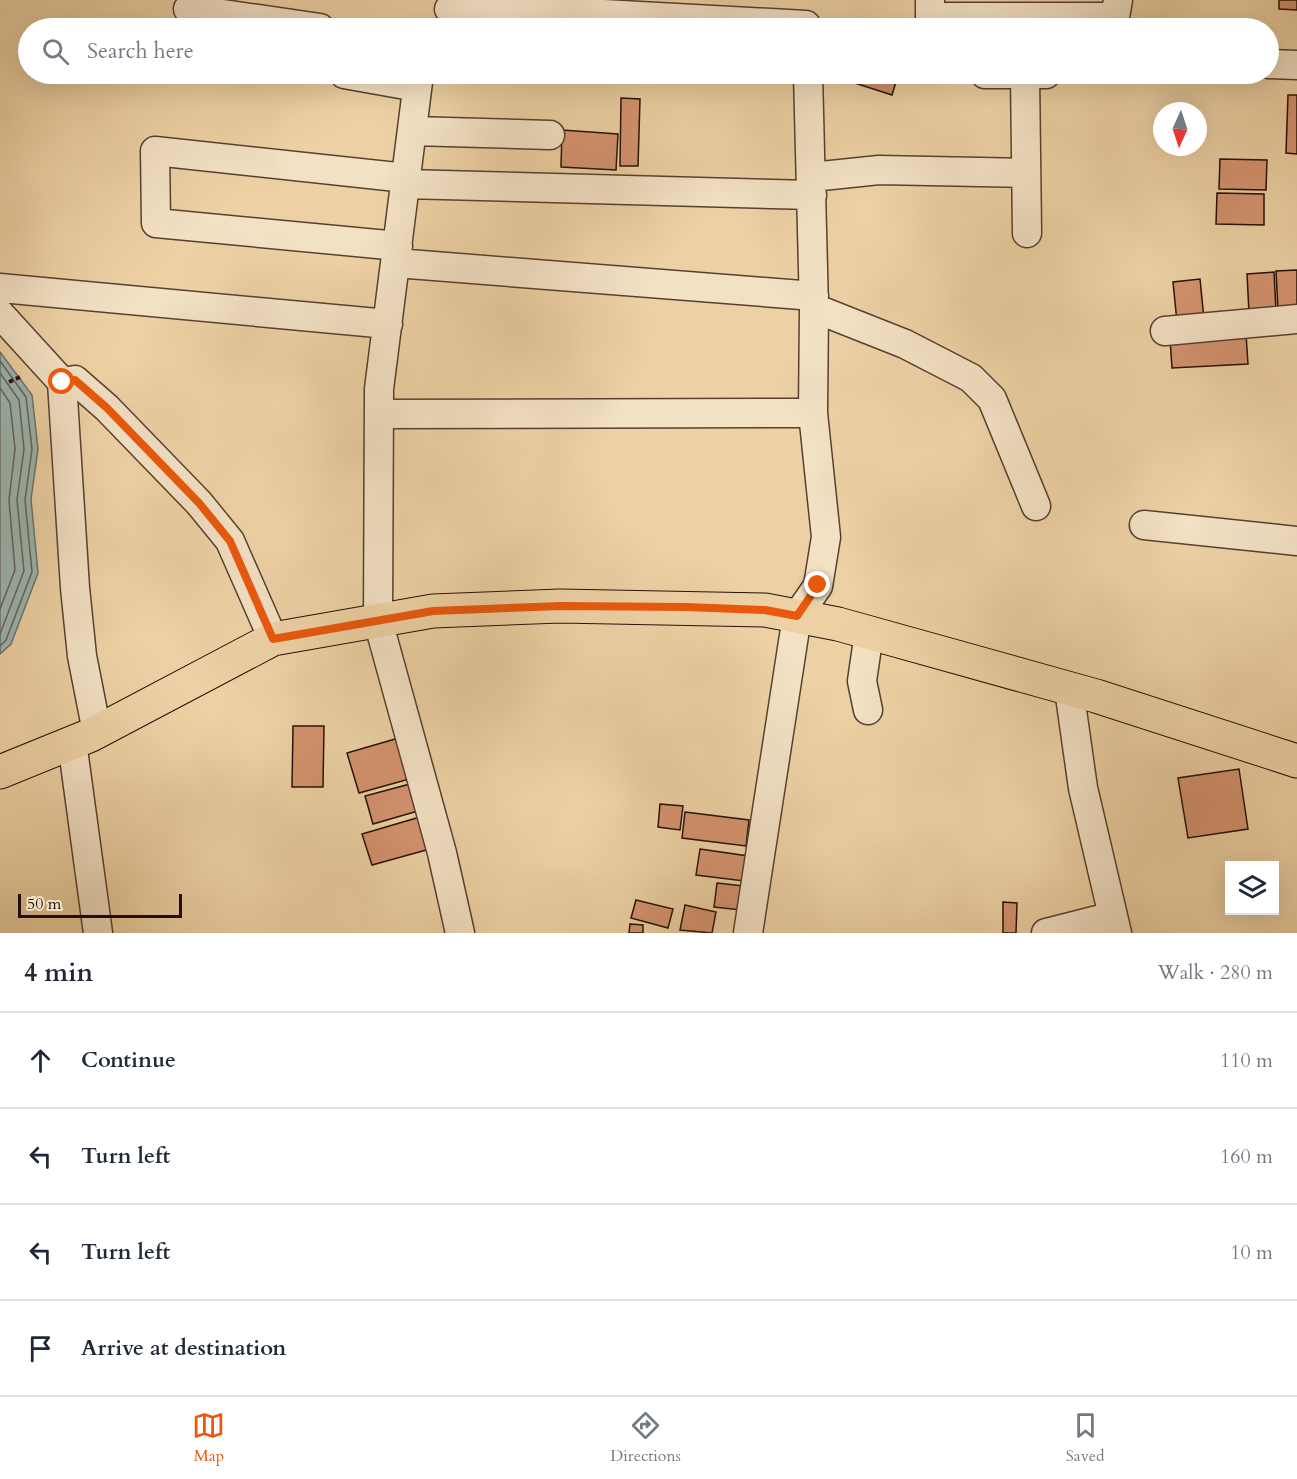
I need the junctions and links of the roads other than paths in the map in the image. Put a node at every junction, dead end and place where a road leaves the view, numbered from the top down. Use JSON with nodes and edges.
{"nodes":[{"id":1,"x":1118,"y":0,"type":"edge"},
{"id":2,"x":188,"y":9,"type":"dead end"},
{"id":3,"x":449,"y":9,"type":"dead end"},
{"id":4,"x":930,"y":15,"type":"edge"},
{"id":5,"x":251,"y":18,"type":"edge"},
{"id":6,"x":806,"y":18,"type":"edge"},
{"id":7,"x":1279,"y":64,"type":"edge"},
{"id":8,"x":1297,"y":65,"type":"edge"},
{"id":9,"x":418,"y":84,"type":"edge"},
{"id":10,"x":808,"y":84,"type":"edge"},
{"id":11,"x":1035,"y":84,"type":"edge"},
{"id":12,"x":412,"y":131,"type":"junction"},
{"id":13,"x":550,"y":135,"type":"dead end"},
{"id":14,"x":1026,"y":173,"type":"junction"},
{"id":15,"x":406,"y":181,"type":"junction"},
{"id":16,"x":812,"y":186,"type":"junction"},
{"id":17,"x":1027,"y":233,"type":"dead end"},
{"id":18,"x":397,"y":255,"type":"junction"},
{"id":19,"x":0,"y":288,"type":"edge"},
{"id":20,"x":814,"y":302,"type":"junction"},
{"id":21,"x":0,"y":314,"type":"edge"},
{"id":22,"x":1297,"y":319,"type":"edge"},
{"id":23,"x":388,"y":324,"type":"junction"},
{"id":24,"x":1165,"y":332,"type":"dead end"},
{"id":25,"x":62,"y":382,"type":"junction"},
{"id":26,"x":813,"y":413,"type":"junction"},
{"id":27,"x":379,"y":414,"type":"junction"},
{"id":28,"x":1036,"y":506,"type":"dead end"},
{"id":29,"x":1144,"y":525,"type":"dead end"},
{"id":30,"x":1297,"y":541,"type":"edge"},
{"id":31,"x":797,"y":616,"type":"junction"},
{"id":32,"x":378,"y":621,"type":"junction"},
{"id":33,"x":869,"y":633,"type":"junction"},
{"id":34,"x":273,"y":639,"type":"junction"},
{"id":35,"x":1069,"y":689,"type":"junction"},
{"id":36,"x":868,"y":710,"type":"dead end"},
{"id":37,"x":84,"y":737,"type":"junction"},
{"id":38,"x":1297,"y":761,"type":"edge"},
{"id":39,"x":0,"y":772,"type":"edge"},
{"id":40,"x":1115,"y":925,"type":"edge"},
{"id":41,"x":98,"y":933,"type":"edge"},
{"id":42,"x":460,"y":933,"type":"edge"},
{"id":43,"x":748,"y":933,"type":"edge"},
{"id":44,"x":1046,"y":933,"type":"edge"}],
"edges":[{"from":1,"to":4,"type":"street"},
{"from":2,"to":5,"type":"street"},
{"from":3,"to":6,"type":"street"},
{"from":7,"to":8,"type":"street"},
{"from":9,"to":12,"type":"street"},
{"from":10,"to":16,"type":"street"},
{"from":11,"to":14,"type":"street"},
{"from":12,"to":13,"type":"street"},
{"from":12,"to":15,"type":"street"},
{"from":14,"to":16,"type":"street"},
{"from":14,"to":17,"type":"street"},
{"from":15,"to":16,"type":"street"},
{"from":15,"to":18,"type":"street"},
{"from":15,"to":18,"type":"street"},
{"from":16,"to":20,"type":"street"},
{"from":18,"to":20,"type":"street"},
{"from":18,"to":23,"type":"street"},
{"from":19,"to":23,"type":"street"},
{"from":20,"to":26,"type":"street"},
{"from":20,"to":28,"type":"street"},
{"from":21,"to":25,"type":"street"},
{"from":22,"to":24,"type":"street"},
{"from":23,"to":27,"type":"street"},
{"from":25,"to":34,"type":"street"},
{"from":25,"to":37,"type":"street"},
{"from":26,"to":27,"type":"street"},
{"from":26,"to":31,"type":"street"},
{"from":27,"to":32,"type":"street"},
{"from":29,"to":30,"type":"street"},
{"from":31,"to":32,"type":"main road"},
{"from":31,"to":33,"type":"main road"},
{"from":31,"to":43,"type":"street"},
{"from":32,"to":34,"type":"main road"},
{"from":32,"to":42,"type":"street"},
{"from":33,"to":35,"type":"main road"},
{"from":33,"to":36,"type":"street"},
{"from":34,"to":37,"type":"main road"},
{"from":35,"to":38,"type":"main road"},
{"from":35,"to":40,"type":"street"},
{"from":37,"to":39,"type":"main road"},
{"from":37,"to":41,"type":"street"},
{"from":40,"to":44,"type":"street"}]}
